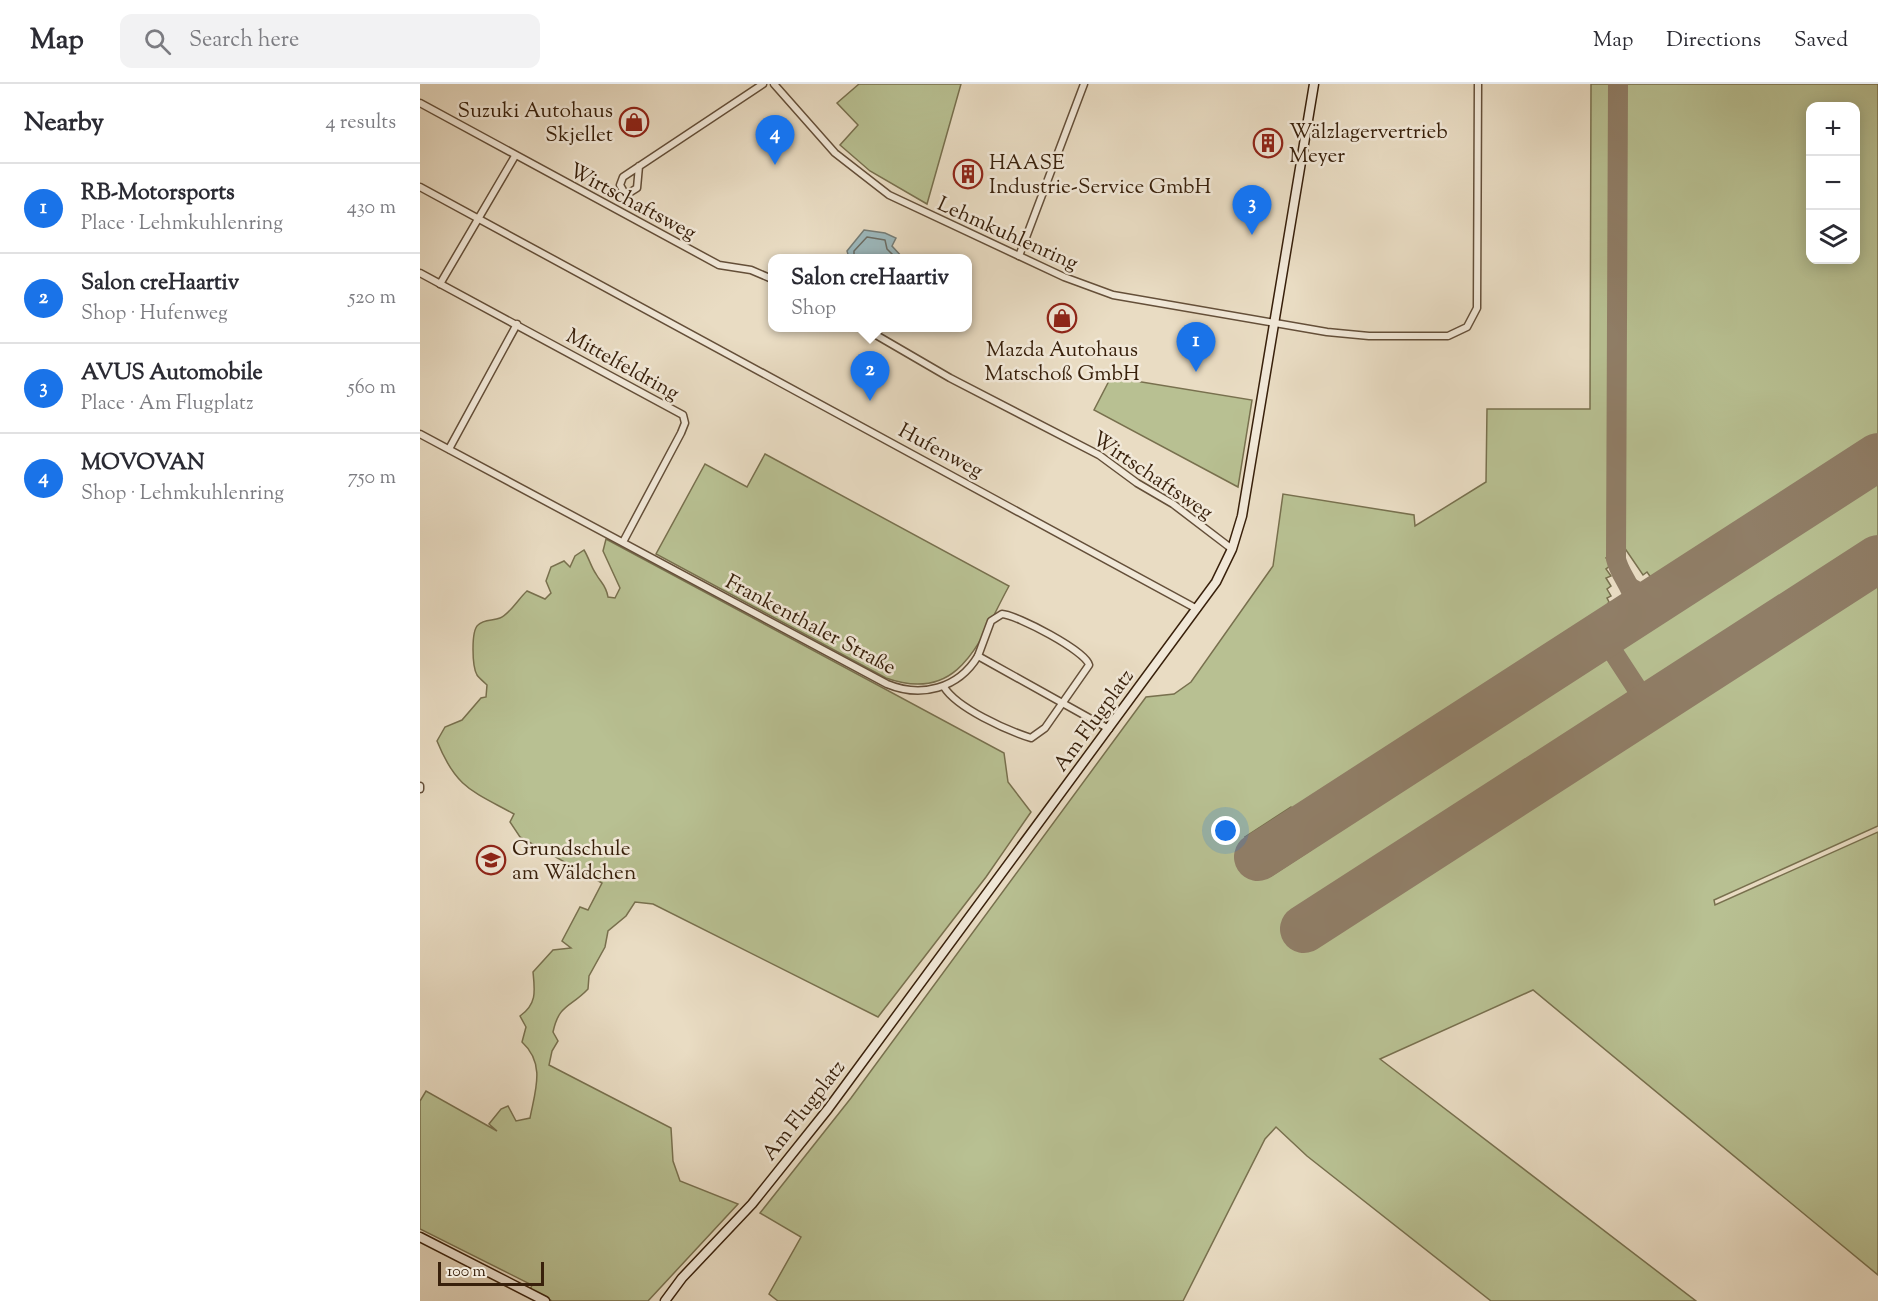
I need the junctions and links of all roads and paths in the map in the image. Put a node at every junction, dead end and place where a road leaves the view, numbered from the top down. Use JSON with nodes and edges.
{"nodes":[{"id":1,"x":763,"y":84,"type":"edge"},
{"id":2,"x":774,"y":84,"type":"edge"},
{"id":3,"x":1084,"y":84,"type":"edge"},
{"id":4,"x":1314,"y":84,"type":"edge"},
{"id":5,"x":1478,"y":84,"type":"edge"},
{"id":6,"x":420,"y":103,"type":"edge"},
{"id":7,"x":515,"y":156,"type":"junction"},
{"id":8,"x":639,"y":166,"type":"dead end"},
{"id":9,"x":420,"y":187,"type":"edge"},
{"id":10,"x":479,"y":219,"type":"junction"},
{"id":11,"x":1019,"y":256,"type":"junction"},
{"id":12,"x":420,"y":273,"type":"edge"},
{"id":13,"x":768,"y":277,"type":"edge"},
{"id":14,"x":441,"y":284,"type":"junction"},
{"id":15,"x":517,"y":324,"type":"junction"},
{"id":16,"x":1274,"y":324,"type":"junction"},
{"id":17,"x":872,"y":332,"type":"edge"},
{"id":18,"x":420,"y":434,"type":"edge"},
{"id":19,"x":449,"y":449,"type":"junction"},
{"id":20,"x":622,"y":542,"type":"junction"},
{"id":21,"x":1232,"y":549,"type":"junction"},
{"id":22,"x":1197,"y":609,"type":"junction"},
{"id":23,"x":978,"y":656,"type":"junction"},
{"id":24,"x":944,"y":687,"type":"junction"},
{"id":25,"x":1064,"y":703,"type":"junction"},
{"id":26,"x":1109,"y":729,"type":"junction"},
{"id":27,"x":420,"y":1237,"type":"edge"},
{"id":28,"x":682,"y":1278,"type":"junction"},
{"id":29,"x":545,"y":1301,"type":"edge"},
{"id":30,"x":658,"y":1301,"type":"edge"},
{"id":31,"x":665,"y":1301,"type":"edge"}],
"edges":[{"from":1,"to":8,"type":"street"},
{"from":2,"to":11,"type":"street","name":"Lehmkuhlenring"},
{"from":3,"to":11,"type":"street"},
{"from":4,"to":16,"type":"street","name":"Am Flugplatz"},
{"from":5,"to":16,"type":"street","name":"Lehmkuhlenring"},
{"from":6,"to":7,"type":"street","name":"Wirtschaftsweg"},
{"from":7,"to":10,"type":"street"},
{"from":7,"to":13,"type":"street","name":"Wirtschaftsweg"},
{"from":9,"to":10,"type":"street","name":"Hufenweg"},
{"from":10,"to":14,"type":"street"},
{"from":10,"to":22,"type":"street","name":"Hufenweg"},
{"from":11,"to":16,"type":"street","name":"Lehmkuhlenring"},
{"from":12,"to":14,"type":"street","name":"Mittelfeldring"},
{"from":14,"to":15,"type":"street","name":"Mittelfeldring"},
{"from":15,"to":19,"type":"street"},
{"from":15,"to":20,"type":"street","name":"Mittelfeldring"},
{"from":16,"to":21,"type":"street","name":"Am Flugplatz"},
{"from":17,"to":21,"type":"street","name":"Wirtschaftsweg"},
{"from":18,"to":19,"type":"street"},
{"from":19,"to":20,"type":"street"},
{"from":20,"to":24,"type":"street","name":"Frankenthaler Straße"},
{"from":21,"to":22,"type":"street","name":"Am Flugplatz"},
{"from":22,"to":26,"type":"street","name":"Am Flugplatz"},
{"from":23,"to":24,"type":"street","name":"Frankenthaler Straße"},
{"from":23,"to":25,"type":"street"},
{"from":23,"to":25,"type":"street"},
{"from":24,"to":25,"type":"street"},
{"from":25,"to":26,"type":"street"},
{"from":26,"to":28,"type":"street","name":"Am Flugplatz"},
{"from":27,"to":29,"type":"street"},
{"from":28,"to":30,"type":"street","name":"Am Flugplatz"},
{"from":28,"to":31,"type":"street","name":"Am Flugplatz"}]}
